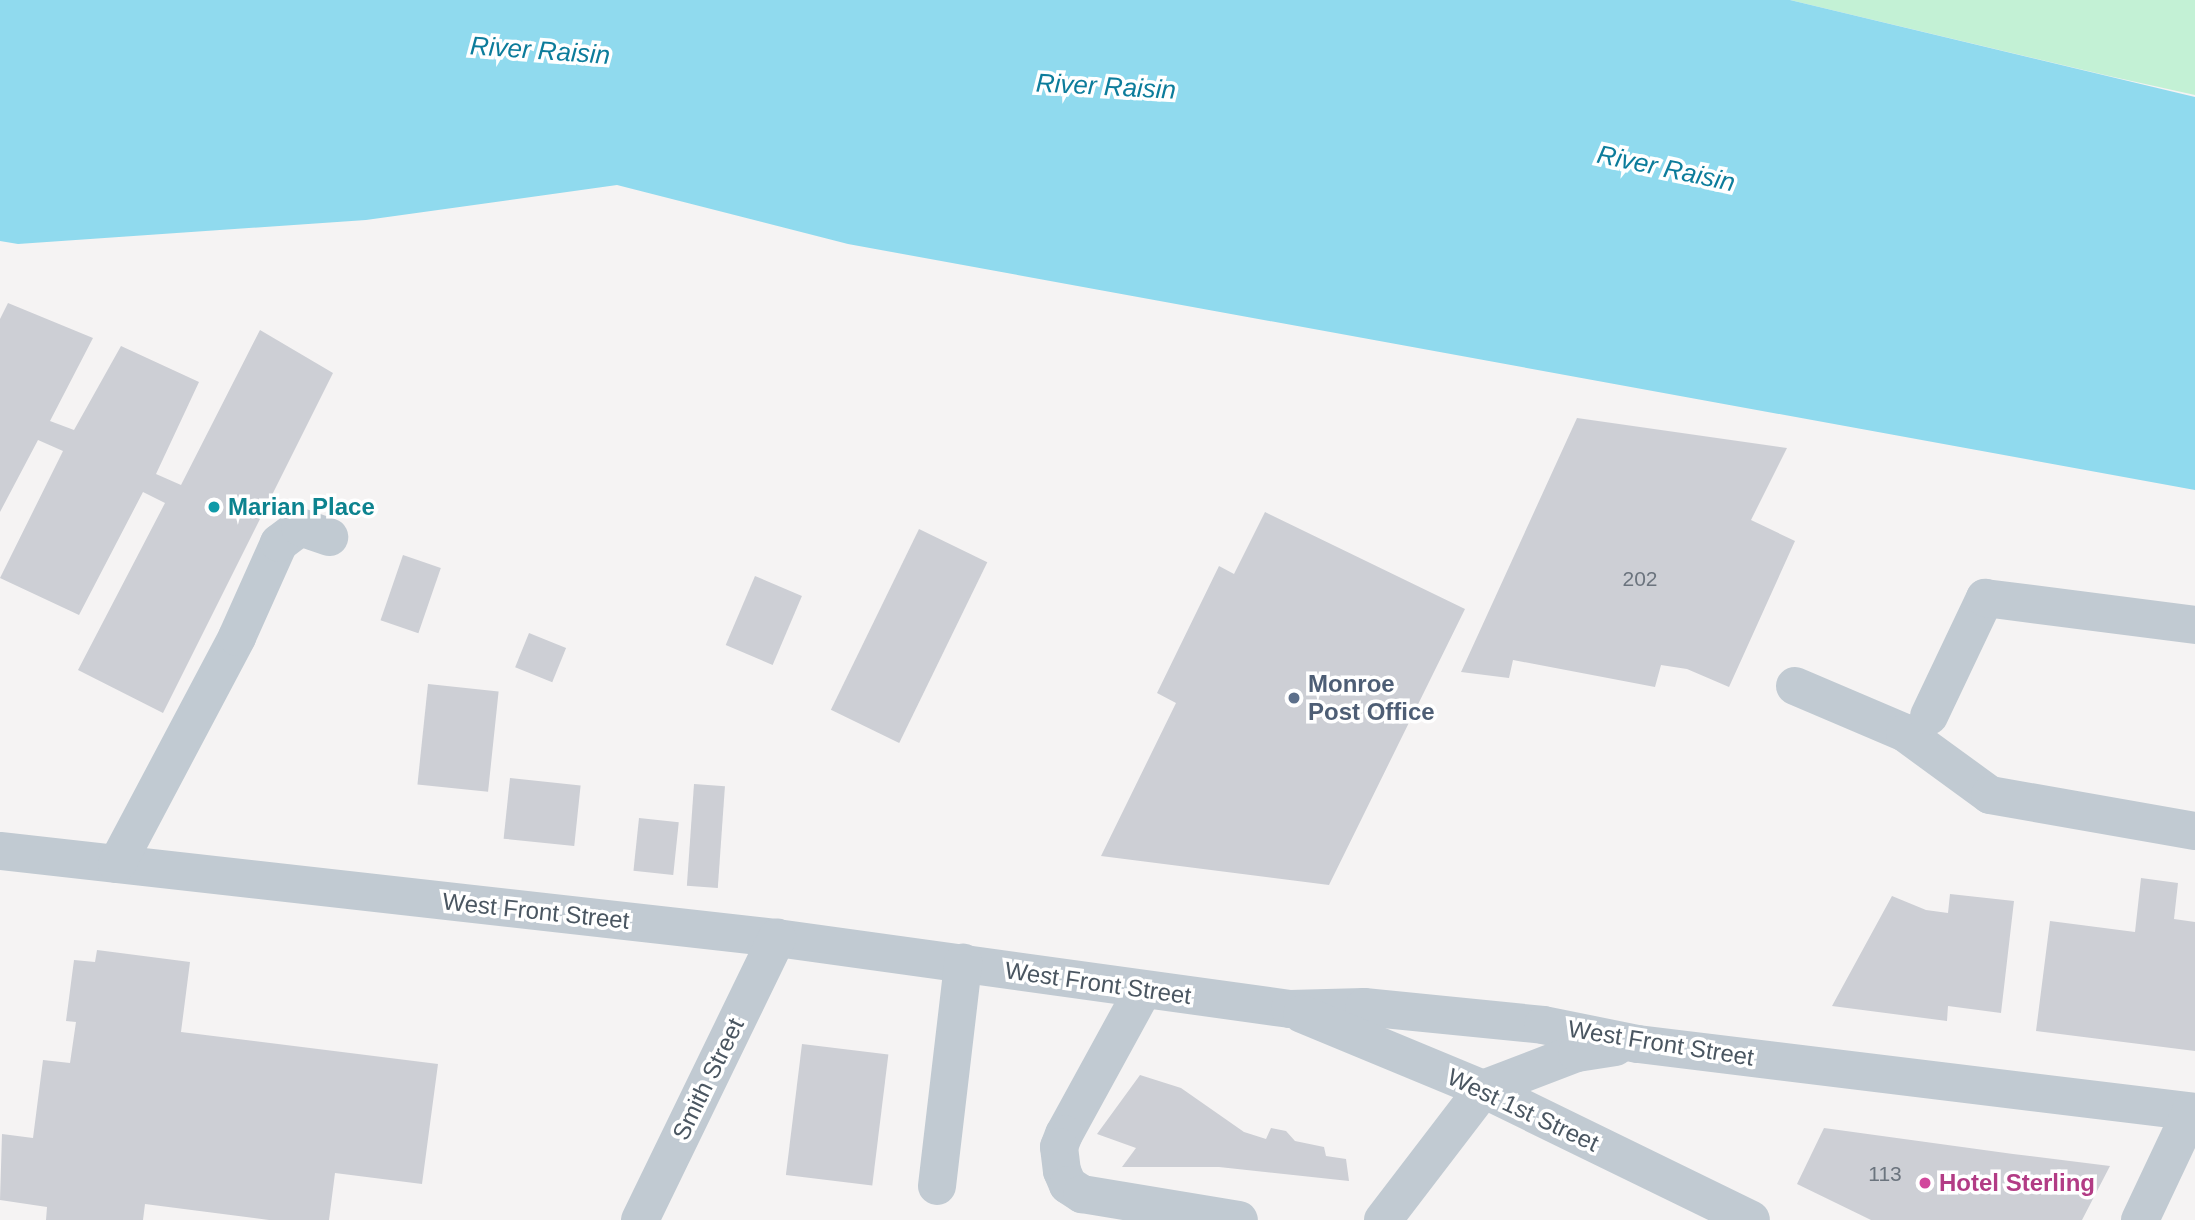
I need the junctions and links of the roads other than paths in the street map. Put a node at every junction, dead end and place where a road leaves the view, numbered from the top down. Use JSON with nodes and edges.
{"nodes":[{"id":1,"x":329,"y":537,"type":"dead end"},
{"id":2,"x":2195,"y":625,"type":"edge"},
{"id":3,"x":1795,"y":686,"type":"dead end"},
{"id":4,"x":1929,"y":716,"type":"dead end"},
{"id":5,"x":2195,"y":831,"type":"edge"},
{"id":6,"x":0,"y":851,"type":"edge"},
{"id":7,"x":117,"y":864,"type":"junction"},
{"id":8,"x":778,"y":938,"type":"junction"},
{"id":9,"x":963,"y":963,"type":"junction"},
{"id":10,"x":1143,"y":990,"type":"junction"},
{"id":11,"x":1290,"y":1009,"type":"junction"},
{"id":12,"x":1638,"y":1044,"type":"junction"},
{"id":13,"x":1483,"y":1088,"type":"junction"},
{"id":14,"x":2193,"y":1112,"type":"edge"},
{"id":15,"x":937,"y":1186,"type":"dead end"},
{"id":16,"x":640,"y":1220,"type":"edge"},
{"id":17,"x":1239,"y":1220,"type":"edge"},
{"id":18,"x":1383,"y":1220,"type":"edge"},
{"id":19,"x":1751,"y":1220,"type":"edge"},
{"id":20,"x":2140,"y":1220,"type":"edge"}],
"edges":[{"from":1,"to":7,"type":"street"},
{"from":2,"to":4,"type":"street"},
{"from":3,"to":5,"type":"street"},
{"from":6,"to":7,"type":"street","name":"West Front Street"},
{"from":7,"to":8,"type":"street","name":"West Front Street"},
{"from":8,"to":9,"type":"street","name":"West Front Street"},
{"from":8,"to":16,"type":"street","name":"Smith Street"},
{"from":9,"to":10,"type":"street","name":"West Front Street"},
{"from":9,"to":15,"type":"street"},
{"from":10,"to":11,"type":"street","name":"West Front Street"},
{"from":10,"to":17,"type":"street"},
{"from":11,"to":12,"type":"street","name":"West Front Street"},
{"from":11,"to":13,"type":"street","name":"West 1st Street"},
{"from":12,"to":13,"type":"street"},
{"from":12,"to":14,"type":"street","name":"West Front Street"},
{"from":13,"to":18,"type":"street"},
{"from":13,"to":19,"type":"street","name":"West 1st Street"},
{"from":14,"to":20,"type":"street"}]}
